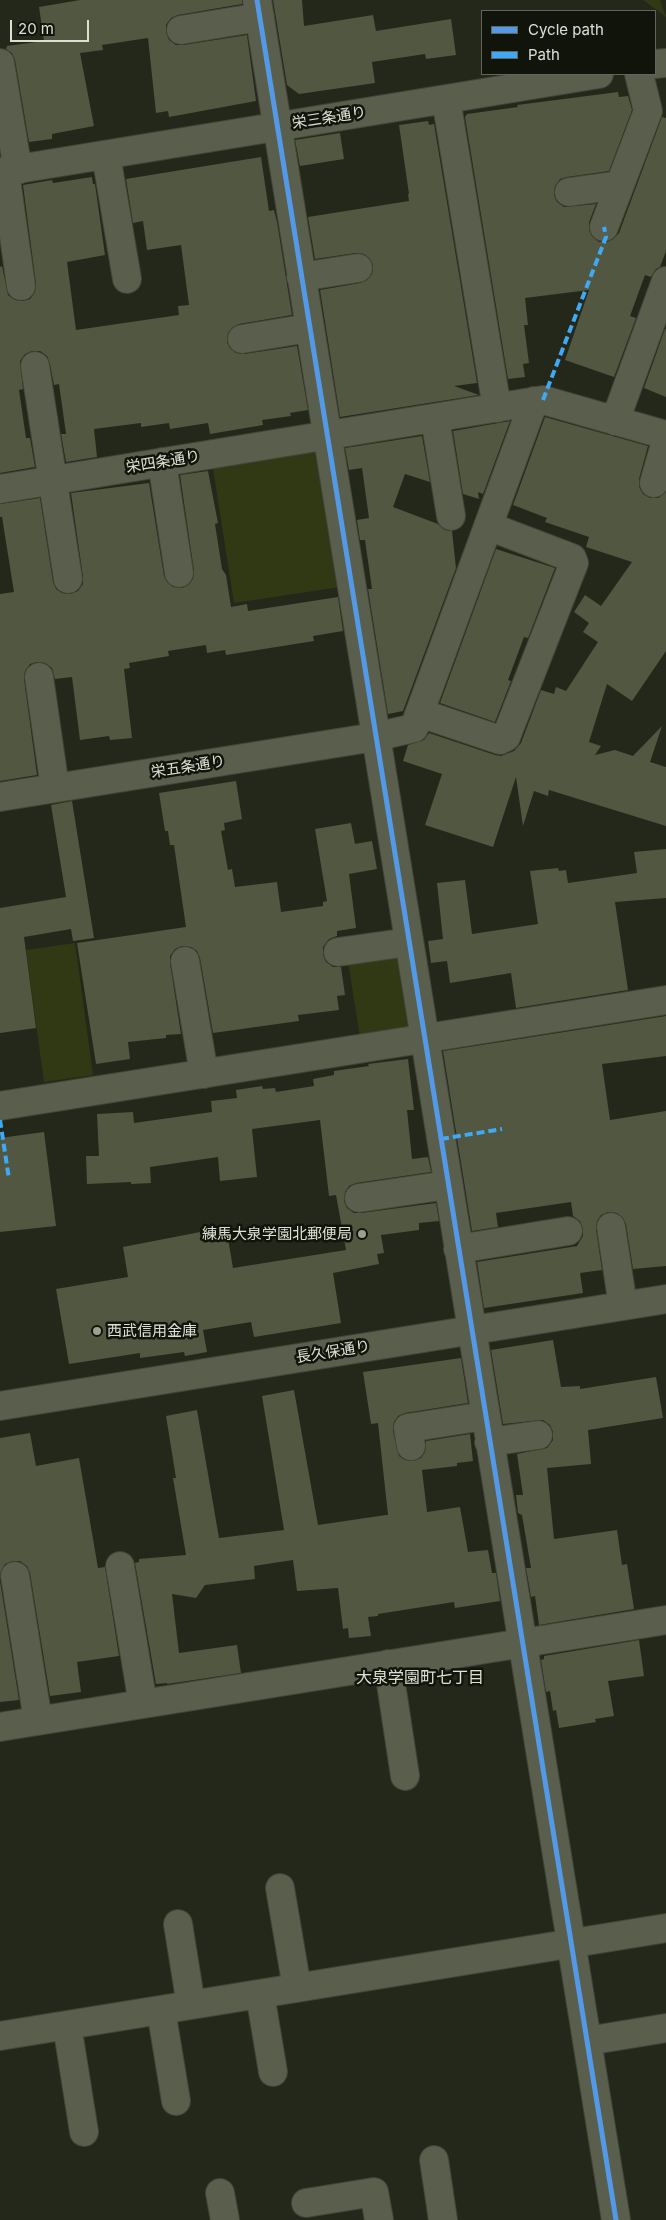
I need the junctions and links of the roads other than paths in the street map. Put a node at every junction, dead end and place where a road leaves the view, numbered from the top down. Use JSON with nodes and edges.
{"nodes":[{"id":1,"x":258,"y":9,"type":"edge"},
{"id":2,"x":180,"y":30,"type":"dead end"},
{"id":3,"x":0,"y":63,"type":"edge"},
{"id":4,"x":593,"y":75,"type":"edge"},
{"id":5,"x":639,"y":75,"type":"edge"},
{"id":6,"x":446,"y":99,"type":"junction"},
{"id":7,"x":277,"y":127,"type":"junction"},
{"id":8,"x":106,"y":155,"type":"junction"},
{"id":9,"x":8,"y":171,"type":"edge"},
{"id":10,"x":620,"y":185,"type":"junction"},
{"id":11,"x":569,"y":192,"type":"dead end"},
{"id":12,"x":604,"y":228,"type":"dead end"},
{"id":13,"x":358,"y":268,"type":"dead end"},
{"id":14,"x":301,"y":276,"type":"junction"},
{"id":15,"x":127,"y":279,"type":"dead end"},
{"id":16,"x":666,"y":281,"type":"edge"},
{"id":17,"x":21,"y":286,"type":"dead end"},
{"id":18,"x":309,"y":328,"type":"junction"},
{"id":19,"x":242,"y":339,"type":"dead end"},
{"id":20,"x":35,"y":366,"type":"dead end"},
{"id":21,"x":534,"y":401,"type":"junction"},
{"id":22,"x":497,"y":408,"type":"junction"},
{"id":23,"x":435,"y":418,"type":"junction"},
{"id":24,"x":615,"y":421,"type":"junction"},
{"id":25,"x":666,"y":435,"type":"edge"},
{"id":26,"x":326,"y":436,"type":"junction"},
{"id":27,"x":666,"y":441,"type":"edge"},
{"id":28,"x":162,"y":462,"type":"junction"},
{"id":29,"x":52,"y":480,"type":"junction"},
{"id":30,"x":654,"y":483,"type":"dead end"},
{"id":31,"x":0,"y":489,"type":"edge"},
{"id":32,"x":451,"y":516,"type":"dead end"},
{"id":33,"x":488,"y":526,"type":"junction"},
{"id":34,"x":179,"y":573,"type":"dead end"},
{"id":35,"x":68,"y":579,"type":"dead end"},
{"id":36,"x":39,"y":677,"type":"dead end"},
{"id":37,"x":420,"y":713,"type":"junction"},
{"id":38,"x":376,"y":736,"type":"junction"},
{"id":39,"x":55,"y":788,"type":"junction"},
{"id":40,"x":0,"y":797,"type":"edge"},
{"id":41,"x":409,"y":942,"type":"junction"},
{"id":42,"x":338,"y":952,"type":"dead end"},
{"id":43,"x":186,"y":961,"type":"dead end"},
{"id":44,"x":666,"y":1000,"type":"edge"},
{"id":45,"x":425,"y":1038,"type":"junction"},
{"id":46,"x":204,"y":1074,"type":"junction"},
{"id":47,"x":0,"y":1106,"type":"edge"},
{"id":48,"x":448,"y":1185,"type":"junction"},
{"id":49,"x":359,"y":1198,"type":"dead end"},
{"id":50,"x":611,"y":1227,"type":"dead end"},
{"id":51,"x":568,"y":1231,"type":"dead end"},
{"id":52,"x":458,"y":1249,"type":"junction"},
{"id":53,"x":666,"y":1299,"type":"edge"},
{"id":54,"x":623,"y":1306,"type":"junction"},
{"id":55,"x":471,"y":1330,"type":"junction"},
{"id":56,"x":0,"y":1406,"type":"edge"},
{"id":57,"x":485,"y":1416,"type":"junction"},
{"id":58,"x":538,"y":1435,"type":"dead end"},
{"id":59,"x":489,"y":1442,"type":"junction"},
{"id":60,"x":411,"y":1446,"type":"dead end"},
{"id":61,"x":120,"y":1566,"type":"dead end"},
{"id":62,"x":15,"y":1576,"type":"dead end"},
{"id":63,"x":666,"y":1620,"type":"edge"},
{"id":64,"x":522,"y":1643,"type":"junction"},
{"id":65,"x":388,"y":1664,"type":"junction"},
{"id":66,"x":143,"y":1704,"type":"junction"},
{"id":67,"x":38,"y":1721,"type":"junction"},
{"id":68,"x":0,"y":1727,"type":"edge"},
{"id":69,"x":405,"y":1776,"type":"dead end"},
{"id":70,"x":280,"y":1888,"type":"dead end"},
{"id":71,"x":178,"y":1924,"type":"dead end"},
{"id":72,"x":666,"y":1928,"type":"edge"},
{"id":73,"x":572,"y":1944,"type":"junction"},
{"id":74,"x":297,"y":1988,"type":"junction"},
{"id":75,"x":260,"y":1994,"type":"junction"},
{"id":76,"x":191,"y":2005,"type":"junction"},
{"id":77,"x":161,"y":2010,"type":"junction"},
{"id":78,"x":67,"y":2025,"type":"junction"},
{"id":79,"x":666,"y":2028,"type":"edge"},
{"id":80,"x":0,"y":2036,"type":"edge"},
{"id":81,"x":587,"y":2041,"type":"junction"},
{"id":82,"x":273,"y":2072,"type":"dead end"},
{"id":83,"x":176,"y":2101,"type":"dead end"},
{"id":84,"x":84,"y":2132,"type":"dead end"},
{"id":85,"x":434,"y":2160,"type":"dead end"},
{"id":86,"x":220,"y":2193,"type":"dead end"},
{"id":87,"x":306,"y":2203,"type":"dead end"},
{"id":88,"x":225,"y":2220,"type":"edge"},
{"id":89,"x":379,"y":2220,"type":"edge"},
{"id":90,"x":443,"y":2220,"type":"edge"},
{"id":91,"x":616,"y":2220,"type":"edge"}],
"edges":[{"from":1,"to":2,"type":"street"},
{"from":1,"to":7,"type":"street"},
{"from":3,"to":9,"type":"street"},
{"from":4,"to":6,"type":"street","name":"栄三条通り"},
{"from":5,"to":10,"type":"street"},
{"from":6,"to":7,"type":"street","name":"栄三条通り"},
{"from":6,"to":22,"type":"street"},
{"from":7,"to":8,"type":"street","name":"栄三条通り"},
{"from":7,"to":14,"type":"street"},
{"from":8,"to":9,"type":"street","name":"栄三条通り"},
{"from":8,"to":15,"type":"street"},
{"from":9,"to":17,"type":"street"},
{"from":10,"to":11,"type":"street"},
{"from":10,"to":12,"type":"street"},
{"from":13,"to":14,"type":"street"},
{"from":14,"to":18,"type":"street"},
{"from":16,"to":24,"type":"street"},
{"from":18,"to":19,"type":"street"},
{"from":18,"to":26,"type":"street"},
{"from":20,"to":29,"type":"street"},
{"from":21,"to":22,"type":"street","name":"栄四条通り"},
{"from":21,"to":24,"type":"street","name":"栄四条通り"},
{"from":21,"to":33,"type":"street"},
{"from":22,"to":23,"type":"street","name":"栄四条通り"},
{"from":23,"to":26,"type":"street","name":"栄四条通り"},
{"from":23,"to":32,"type":"street"},
{"from":24,"to":25,"type":"street","name":"栄四条通り"},
{"from":26,"to":28,"type":"street","name":"栄四条通り"},
{"from":26,"to":38,"type":"street"},
{"from":27,"to":30,"type":"street"},
{"from":28,"to":29,"type":"street","name":"栄四条通り"},
{"from":28,"to":34,"type":"street"},
{"from":29,"to":31,"type":"street","name":"栄四条通り"},
{"from":29,"to":35,"type":"street"},
{"from":33,"to":37,"type":"street"},
{"from":33,"to":37,"type":"street"},
{"from":36,"to":39,"type":"street"},
{"from":37,"to":38,"type":"street","name":"栄五条通り"},
{"from":38,"to":39,"type":"street","name":"栄五条通り"},
{"from":38,"to":41,"type":"street"},
{"from":39,"to":40,"type":"street","name":"栄五条通り"},
{"from":41,"to":42,"type":"street"},
{"from":41,"to":45,"type":"street"},
{"from":43,"to":46,"type":"street"},
{"from":44,"to":45,"type":"street"},
{"from":45,"to":46,"type":"street"},
{"from":45,"to":48,"type":"street"},
{"from":46,"to":47,"type":"street"},
{"from":48,"to":49,"type":"street"},
{"from":48,"to":52,"type":"street"},
{"from":50,"to":54,"type":"street"},
{"from":51,"to":52,"type":"street"},
{"from":52,"to":55,"type":"street"},
{"from":53,"to":54,"type":"street","name":"長久保通り"},
{"from":54,"to":55,"type":"street","name":"長久保通り"},
{"from":55,"to":56,"type":"street","name":"長久保通り"},
{"from":55,"to":57,"type":"street"},
{"from":57,"to":59,"type":"street"},
{"from":57,"to":60,"type":"street"},
{"from":58,"to":59,"type":"street"},
{"from":59,"to":64,"type":"street"},
{"from":61,"to":66,"type":"street"},
{"from":62,"to":67,"type":"street"},
{"from":63,"to":64,"type":"street"},
{"from":64,"to":65,"type":"street"},
{"from":64,"to":73,"type":"street"},
{"from":65,"to":66,"type":"street"},
{"from":65,"to":69,"type":"street"},
{"from":66,"to":67,"type":"street"},
{"from":67,"to":68,"type":"street"},
{"from":70,"to":74,"type":"street"},
{"from":71,"to":76,"type":"street"},
{"from":72,"to":73,"type":"street"},
{"from":73,"to":74,"type":"street"},
{"from":73,"to":81,"type":"street"},
{"from":74,"to":75,"type":"street"},
{"from":75,"to":76,"type":"street"},
{"from":75,"to":82,"type":"street"},
{"from":76,"to":77,"type":"street"},
{"from":77,"to":78,"type":"street"},
{"from":77,"to":83,"type":"street"},
{"from":78,"to":80,"type":"street"},
{"from":78,"to":84,"type":"street"},
{"from":79,"to":81,"type":"street"},
{"from":81,"to":91,"type":"street"},
{"from":85,"to":90,"type":"street"},
{"from":86,"to":88,"type":"street"},
{"from":87,"to":89,"type":"street"}]}
